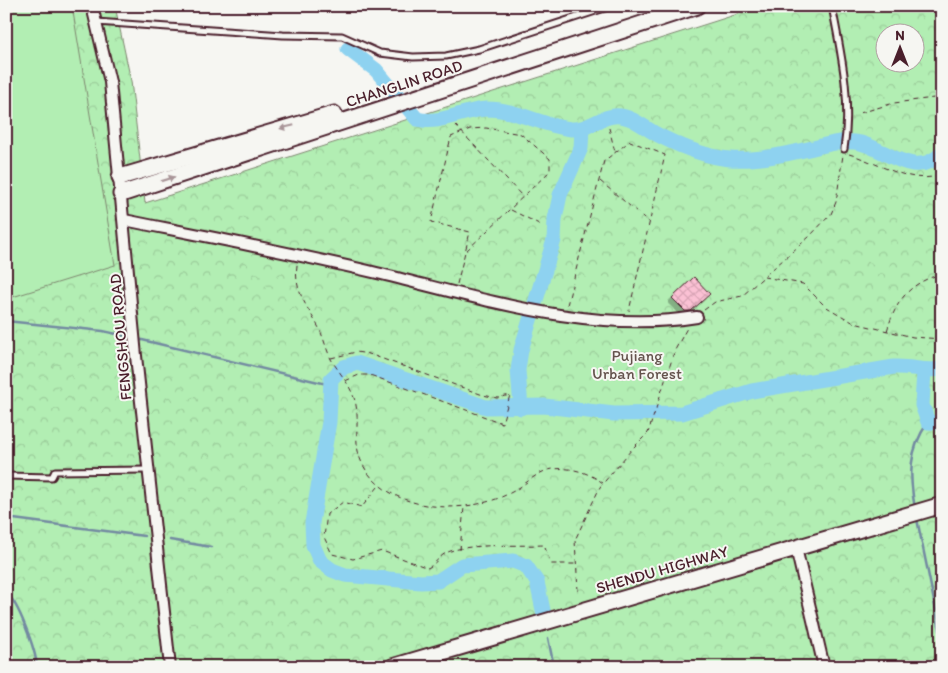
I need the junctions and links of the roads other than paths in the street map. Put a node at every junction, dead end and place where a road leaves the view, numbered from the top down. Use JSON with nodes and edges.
{"nodes":[{"id":1,"x":92,"y":6,"type":"edge"},
{"id":2,"x":611,"y":6,"type":"edge"},
{"id":3,"x":679,"y":6,"type":"edge"},
{"id":4,"x":697,"y":6,"type":"edge"},
{"id":5,"x":832,"y":6,"type":"edge"},
{"id":6,"x":95,"y":22,"type":"junction"},
{"id":7,"x":413,"y":95,"type":"junction"},
{"id":8,"x":386,"y":103,"type":"junction"},
{"id":9,"x":844,"y":151,"type":"road end"},
{"id":10,"x":120,"y":177,"type":"junction"},
{"id":11,"x":121,"y":194,"type":"junction"},
{"id":12,"x":124,"y":220,"type":"junction"},
{"id":13,"x":697,"y":317,"type":"road end"},
{"id":14,"x":149,"y":470,"type":"junction"},
{"id":15,"x":6,"y":476,"type":"edge"},
{"id":16,"x":942,"y":505,"type":"edge"},
{"id":17,"x":796,"y":548,"type":"junction"},
{"id":18,"x":419,"y":663,"type":"edge"},
{"id":19,"x":170,"y":667,"type":"edge"},
{"id":20,"x":392,"y":667,"type":"edge"},
{"id":21,"x":824,"y":667,"type":"edge"}],
"edges":[{"from":1,"to":6,"type":"street","name":"FENGSHOU ROAD"},
{"from":2,"to":6,"type":"lane"},
{"from":3,"to":7,"type":"street","name":"CHANGLIN ROAD"},
{"from":4,"to":7,"type":"street","name":"CHANGLIN ROAD"},
{"from":5,"to":9,"type":"lane"},
{"from":6,"to":10,"type":"street","name":"FENGSHOU ROAD"},
{"from":7,"to":8,"type":"street","name":"CHANGLIN ROAD"},
{"from":8,"to":10,"type":"street","name":"CHANGLIN ROAD","one_way":true},
{"from":11,"to":8,"type":"street","name":"CHANGLIN ROAD","one_way":true},
{"from":10,"to":11,"type":"street","name":"FENGSHOU ROAD"},
{"from":11,"to":12,"type":"street","name":"FENGSHOU ROAD"},
{"from":12,"to":13,"type":"street"},
{"from":12,"to":14,"type":"street","name":"FENGSHOU ROAD"},
{"from":14,"to":15,"type":"lane"},
{"from":14,"to":19,"type":"street","name":"FENGSHOU ROAD"},
{"from":16,"to":17,"type":"street","name":"SHENDU HIGHWAY"},
{"from":17,"to":18,"type":"street","name":"SHENDU HIGHWAY"},
{"from":17,"to":21,"type":"street"},
{"from":18,"to":20,"type":"street","name":"SHENDU HIGHWAY"}]}
